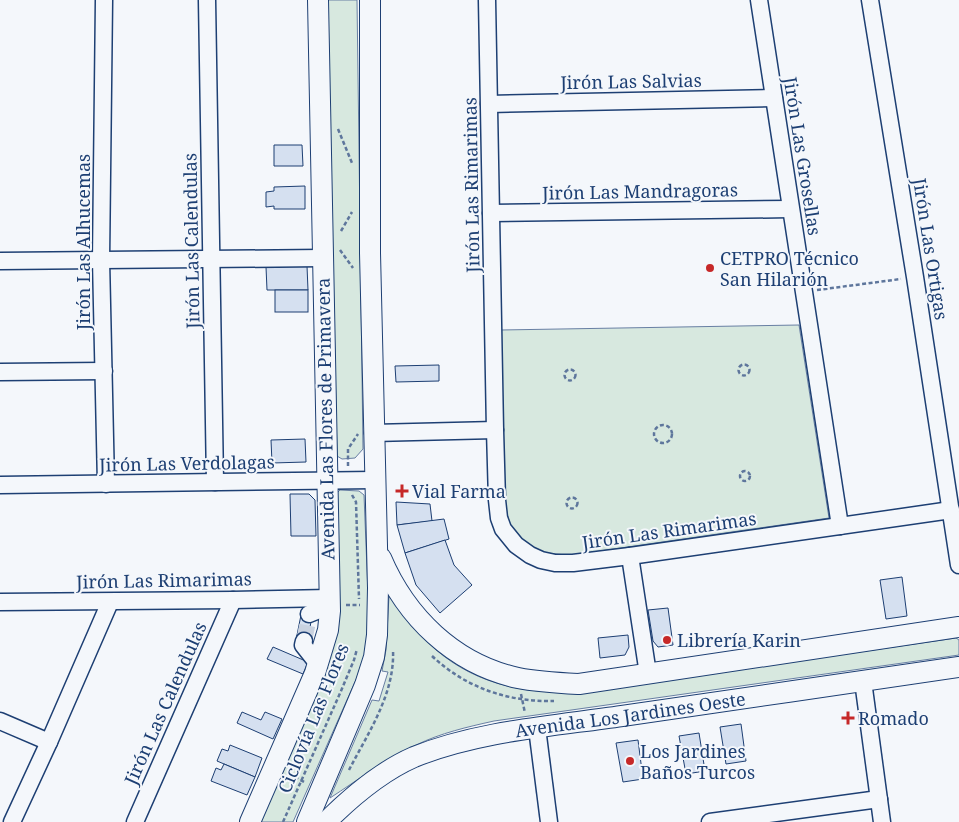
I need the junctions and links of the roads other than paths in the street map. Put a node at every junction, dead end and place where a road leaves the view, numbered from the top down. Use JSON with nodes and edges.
{"nodes":[{"id":1,"x":104,"y":0,"type":"edge"},
{"id":2,"x":207,"y":0,"type":"edge"},
{"id":3,"x":318,"y":0,"type":"edge"},
{"id":4,"x":370,"y":0,"type":"edge"},
{"id":5,"x":487,"y":0,"type":"edge"},
{"id":6,"x":759,"y":0,"type":"edge"},
{"id":7,"x":870,"y":0,"type":"edge"},
{"id":8,"x":774,"y":98,"type":"junction"},
{"id":9,"x":489,"y":104,"type":"junction"},
{"id":10,"x":790,"y":209,"type":"junction"},
{"id":11,"x":491,"y":214,"type":"junction"},
{"id":12,"x":322,"y":258,"type":"junction"},
{"id":13,"x":101,"y":260,"type":"junction"},
{"id":14,"x":211,"y":260,"type":"junction"},
{"id":15,"x":0,"y":261,"type":"edge"},
{"id":16,"x":0,"y":372,"type":"edge"},
{"id":17,"x":104,"y":372,"type":"junction"},
{"id":18,"x":495,"y":430,"type":"junction"},
{"id":19,"x":373,"y":433,"type":"junction"},
{"id":20,"x":374,"y":480,"type":"junction"},
{"id":21,"x":327,"y":481,"type":"junction"},
{"id":22,"x":215,"y":482,"type":"junction"},
{"id":23,"x":106,"y":484,"type":"junction"},
{"id":24,"x":0,"y":485,"type":"edge"},
{"id":25,"x":951,"y":510,"type":"junction"},
{"id":26,"x":840,"y":526,"type":"junction"},
{"id":27,"x":377,"y":548,"type":"junction"},
{"id":28,"x":630,"y":556,"type":"junction"},
{"id":29,"x":959,"y":565,"type":"edge"},
{"id":30,"x":232,"y":600,"type":"junction"},
{"id":31,"x":325,"y":600,"type":"junction"},
{"id":32,"x":0,"y":602,"type":"edge"},
{"id":33,"x":110,"y":602,"type":"junction"},
{"id":34,"x":309,"y":615,"type":"tunnel mouth"},
{"id":35,"x":959,"y":627,"type":"edge"},
{"id":36,"x":304,"y":642,"type":"tunnel mouth"},
{"id":37,"x":318,"y":664,"type":"junction"},
{"id":38,"x":959,"y":667,"type":"edge"},
{"id":39,"x":648,"y":674,"type":"junction"},
{"id":40,"x":863,"y":681,"type":"junction"},
{"id":41,"x":0,"y":721,"type":"edge"},
{"id":42,"x":533,"y":729,"type":"junction"},
{"id":43,"x":49,"y":742,"type":"junction"},
{"id":44,"x":880,"y":799,"type":"junction"},
{"id":45,"x":12,"y":822,"type":"edge"},
{"id":46,"x":134,"y":822,"type":"edge"},
{"id":47,"x":250,"y":822,"type":"edge"},
{"id":48,"x":307,"y":822,"type":"edge"},
{"id":49,"x":326,"y":822,"type":"edge"},
{"id":50,"x":549,"y":822,"type":"edge"},
{"id":51,"x":710,"y":822,"type":"edge"},
{"id":52,"x":882,"y":822,"type":"edge"}],
"edges":[{"from":1,"to":13,"type":"street","name":"Jirón Las Alhucemas"},
{"from":2,"to":14,"type":"street","name":"Jirón Las Calendulas"},
{"from":3,"to":12,"type":"main road","name":"Avenida Las Flores de Primavera"},
{"from":4,"to":19,"type":"main road"},
{"from":5,"to":9,"type":"street","name":"Jirón Las Rimarimas"},
{"from":6,"to":8,"type":"street","name":"Jirón Las Grosellas"},
{"from":7,"to":25,"type":"street","name":"Jirón Las Ortigas"},
{"from":8,"to":9,"type":"street","name":"Jirón Las Salvias"},
{"from":8,"to":10,"type":"street","name":"Jirón Las Grosellas"},
{"from":9,"to":11,"type":"street","name":"Jirón Las Rimarimas"},
{"from":10,"to":11,"type":"street","name":"Jirón Las Mandragoras"},
{"from":10,"to":26,"type":"street","name":"Jirón Las Grosellas"},
{"from":11,"to":18,"type":"street","name":"Jirón Las Rimarimas"},
{"from":12,"to":14,"type":"street"},
{"from":12,"to":21,"type":"main road","name":"Avenida Las Flores de Primavera"},
{"from":13,"to":14,"type":"street"},
{"from":13,"to":15,"type":"street"},
{"from":13,"to":17,"type":"street","name":"Jirón Las Alhucemas"},
{"from":14,"to":22,"type":"street","name":"Jirón Las Calendulas"},
{"from":16,"to":17,"type":"street"},
{"from":17,"to":23,"type":"street","name":"Jirón Las Alhucemas"},
{"from":18,"to":19,"type":"street"},
{"from":18,"to":28,"type":"street","name":"Jirón Las Rimarimas"},
{"from":19,"to":20,"type":"main road"},
{"from":20,"to":21,"type":"street","name":"Jirón Las Verdolagas"},
{"from":20,"to":27,"type":"main road"},
{"from":21,"to":22,"type":"street","name":"Jirón Las Verdolagas"},
{"from":21,"to":31,"type":"main road","name":"Avenida Las Flores de Primavera"},
{"from":22,"to":23,"type":"street","name":"Jirón Las Verdolagas"},
{"from":23,"to":24,"type":"street","name":"Jirón Las Verdolagas"},
{"from":25,"to":26,"type":"street","name":"Jirón Las Rimarimas"},
{"from":25,"to":29,"type":"street","name":"Jirón Las Ortigas"},
{"from":26,"to":28,"type":"street","name":"Jirón Las Rimarimas"},
{"from":27,"to":39,"type":"main road"},
{"from":27,"to":48,"type":"main road"},
{"from":28,"to":39,"type":"street"},
{"from":30,"to":31,"type":"street","name":"Jirón Las Rimarimas"},
{"from":30,"to":33,"type":"street","name":"Jirón Las Rimarimas"},
{"from":30,"to":46,"type":"street","name":"Jirón Las Calendulas"},
{"from":31,"to":34,"type":"street"},
{"from":31,"to":37,"type":"main road","name":"Avenida Las Flores de Primavera"},
{"from":32,"to":33,"type":"street","name":"Jirón Las Rimarimas"},
{"from":33,"to":43,"type":"street"},
{"from":35,"to":39,"type":"main road"},
{"from":36,"to":37,"type":"street"},
{"from":37,"to":47,"type":"main road","name":"Avenida Las Flores de Primavera"},
{"from":38,"to":40,"type":"main road","name":"Avenida Los Jardines Oeste"},
{"from":40,"to":42,"type":"main road","name":"Avenida Los Jardines Oeste"},
{"from":40,"to":44,"type":"street"},
{"from":41,"to":43,"type":"street"},
{"from":42,"to":49,"type":"main road","name":"Avenida Los Jardines Oeste"},
{"from":42,"to":50,"type":"street"},
{"from":43,"to":45,"type":"street"},
{"from":44,"to":51,"type":"street"},
{"from":44,"to":52,"type":"street"}]}
